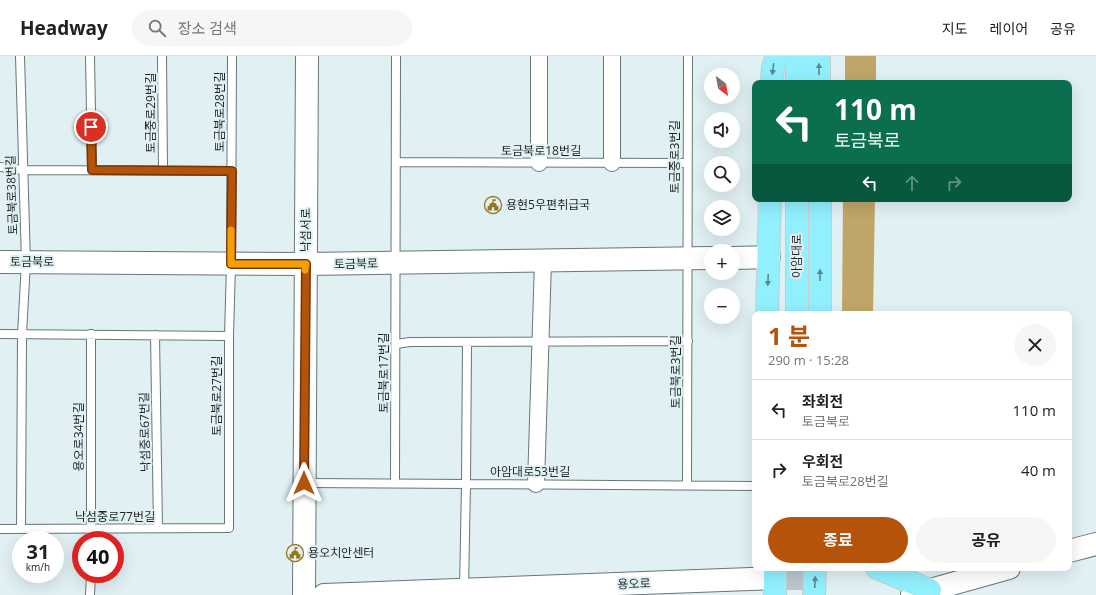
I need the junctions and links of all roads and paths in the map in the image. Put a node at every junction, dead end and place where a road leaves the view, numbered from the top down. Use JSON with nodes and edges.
{"nodes":[{"id":1,"x":20,"y":56,"type":"edge"},
{"id":2,"x":90,"y":56,"type":"edge"},
{"id":3,"x":162,"y":56,"type":"edge"},
{"id":4,"x":232,"y":56,"type":"edge"},
{"id":5,"x":307,"y":56,"type":"edge"},
{"id":6,"x":396,"y":56,"type":"edge"},
{"id":7,"x":539,"y":56,"type":"edge"},
{"id":8,"x":612,"y":56,"type":"edge"},
{"id":9,"x":688,"y":56,"type":"edge"},
{"id":10,"x":777,"y":56,"type":"edge"},
{"id":11,"x":797,"y":56,"type":"edge"},
{"id":12,"x":818,"y":56,"type":"edge"},
{"id":13,"x":772,"y":80,"type":"edge"},
{"id":14,"x":797,"y":80,"type":"edge"},
{"id":15,"x":820,"y":80,"type":"edge"},
{"id":16,"x":396,"y":162,"type":"junction"},
{"id":17,"x":539,"y":163,"type":"junction"},
{"id":18,"x":612,"y":163,"type":"junction"},
{"id":19,"x":687,"y":163,"type":"junction"},
{"id":20,"x":0,"y":167,"type":"edge"},
{"id":21,"x":23,"y":170,"type":"junction"},
{"id":22,"x":92,"y":170,"type":"junction"},
{"id":23,"x":163,"y":170,"type":"junction"},
{"id":24,"x":232,"y":171,"type":"junction"},
{"id":25,"x":770,"y":202,"type":"edge"},
{"id":26,"x":797,"y":202,"type":"edge"},
{"id":27,"x":820,"y":202,"type":"edge"},
{"id":28,"x":769,"y":257,"type":"junction"},
{"id":29,"x":704,"y":258,"type":"edge"},
{"id":30,"x":740,"y":258,"type":"edge"},
{"id":31,"x":688,"y":259,"type":"junction"},
{"id":32,"x":543,"y":261,"type":"junction"},
{"id":33,"x":0,"y":262,"type":"edge"},
{"id":34,"x":26,"y":262,"type":"junction"},
{"id":35,"x":397,"y":263,"type":"junction"},
{"id":36,"x":231,"y":264,"type":"junction"},
{"id":37,"x":306,"y":264,"type":"junction"},
{"id":38,"x":767,"y":311,"type":"edge"},
{"id":39,"x":797,"y":311,"type":"edge"},
{"id":40,"x":820,"y":311,"type":"edge"},
{"id":41,"x":0,"y":334,"type":"edge"},
{"id":42,"x":22,"y":334,"type":"junction"},
{"id":43,"x":91,"y":334,"type":"junction"},
{"id":44,"x":155,"y":335,"type":"junction"},
{"id":45,"x":229,"y":336,"type":"junction"},
{"id":46,"x":688,"y":341,"type":"junction"},
{"id":47,"x":467,"y":342,"type":"junction"},
{"id":48,"x":540,"y":342,"type":"junction"},
{"id":49,"x":396,"y":344,"type":"junction"},
{"id":50,"x":304,"y":483,"type":"junction"},
{"id":51,"x":395,"y":483,"type":"junction"},
{"id":52,"x":466,"y":484,"type":"junction"},
{"id":53,"x":536,"y":484,"type":"junction"},
{"id":54,"x":687,"y":484,"type":"junction"},
{"id":55,"x":752,"y":486,"type":"edge"},
{"id":56,"x":158,"y":528,"type":"junction"},
{"id":57,"x":229,"y":528,"type":"joint"},
{"id":58,"x":0,"y":529,"type":"edge"},
{"id":59,"x":21,"y":529,"type":"junction"},
{"id":60,"x":91,"y":529,"type":"junction"},
{"id":61,"x":1096,"y":544,"type":"edge"},
{"id":62,"x":1072,"y":550,"type":"edge"},
{"id":63,"x":815,"y":571,"type":"edge"},
{"id":64,"x":882,"y":571,"type":"edge"},
{"id":65,"x":998,"y":571,"type":"edge"},
{"id":66,"x":775,"y":580,"type":"edge"},
{"id":67,"x":91,"y":583,"type":"edge"},
{"id":68,"x":464,"y":590,"type":"junction"},
{"id":69,"x":921,"y":593,"type":"edge"},
{"id":70,"x":90,"y":595,"type":"edge"},
{"id":71,"x":304,"y":595,"type":"edge"},
{"id":72,"x":324,"y":595,"type":"edge"},
{"id":73,"x":814,"y":595,"type":"edge"}],
"edges":[{"from":1,"to":21,"type":"lane","name":"토금북로38번길"},
{"from":2,"to":22,"type":"lane"},
{"from":3,"to":23,"type":"lane","name":"토금중로29번길"},
{"from":4,"to":24,"type":"lane","name":"토금북로28번길"},
{"from":5,"to":37,"type":"street","name":"낙섬서로"},
{"from":6,"to":16,"type":"lane"},
{"from":7,"to":17,"type":"street"},
{"from":8,"to":18,"type":"street"},
{"from":9,"to":19,"type":"lane","name":"토금중로3번길"},
{"from":10,"to":13,"type":"main road","one_way":true},
{"from":11,"to":14,"type":"main road"},
{"from":15,"to":12,"type":"main road","one_way":true},
{"from":16,"to":17,"type":"lane","name":"토금북로18번길"},
{"from":16,"to":35,"type":"lane"},
{"from":17,"to":18,"type":"lane","name":"토금북로18번길"},
{"from":18,"to":19,"type":"lane","name":"토금북로18번길"},
{"from":19,"to":31,"type":"lane","name":"토금중로3번길"},
{"from":20,"to":21,"type":"lane"},
{"from":21,"to":22,"type":"lane"},
{"from":21,"to":34,"type":"lane","name":"토금북로38번길"},
{"from":22,"to":23,"type":"lane"},
{"from":23,"to":24,"type":"lane"},
{"from":24,"to":36,"type":"lane","name":"토금북로28번길"},
{"from":25,"to":28,"type":"main road"},
{"from":26,"to":39,"type":"main road","name":"아암대로"},
{"from":40,"to":27,"type":"main road","one_way":true},
{"from":28,"to":30,"type":"street"},
{"from":28,"to":38,"type":"main road","one_way":true},
{"from":29,"to":31,"type":"street","name":"토금북로"},
{"from":31,"to":32,"type":"street","name":"토금북로"},
{"from":31,"to":46,"type":"lane","name":"토금북로3번길"},
{"from":32,"to":35,"type":"street","name":"토금북로"},
{"from":32,"to":48,"type":"street"},
{"from":33,"to":34,"type":"street","name":"토금북로"},
{"from":34,"to":36,"type":"street","name":"토금북로"},
{"from":34,"to":42,"type":"lane","name":"토금북로38번길"},
{"from":35,"to":37,"type":"street","name":"토금북로"},
{"from":35,"to":49,"type":"lane","name":"토금북로17번길"},
{"from":36,"to":37,"type":"street","name":"토금북로"},
{"from":36,"to":45,"type":"lane","name":"토금북로27번길"},
{"from":37,"to":50,"type":"street","name":"낙섬서로"},
{"from":41,"to":42,"type":"lane"},
{"from":42,"to":43,"type":"lane"},
{"from":42,"to":59,"type":"lane","name":"토금북로38번길"},
{"from":43,"to":44,"type":"lane"},
{"from":43,"to":60,"type":"lane","name":"용오로34번길"},
{"from":44,"to":45,"type":"lane"},
{"from":44,"to":56,"type":"lane","name":"낙섬중로67번길"},
{"from":45,"to":57,"type":"lane","name":"토금북로27번길"},
{"from":46,"to":48,"type":"lane"},
{"from":46,"to":54,"type":"lane","name":"토금북로3번길"},
{"from":47,"to":48,"type":"lane"},
{"from":47,"to":49,"type":"lane"},
{"from":47,"to":52,"type":"lane"},
{"from":48,"to":53,"type":"street"},
{"from":49,"to":51,"type":"lane","name":"토금북로17번길"},
{"from":50,"to":51,"type":"lane","name":"아암대로53번길"},
{"from":50,"to":71,"type":"street","name":"낙섬서로"},
{"from":51,"to":52,"type":"lane","name":"아암대로53번길"},
{"from":52,"to":53,"type":"lane","name":"아암대로53번길"},
{"from":52,"to":68,"type":"lane"},
{"from":53,"to":54,"type":"lane","name":"아암대로53번길"},
{"from":54,"to":55,"type":"lane","name":"아암대로53번길"},
{"from":56,"to":57,"type":"lane","name":"낙섬중로77번길"},
{"from":56,"to":60,"type":"lane","name":"낙섬중로77번길"},
{"from":58,"to":59,"type":"lane","name":"낙섬중로77번길"},
{"from":59,"to":60,"type":"lane","name":"낙섬중로77번길"},
{"from":61,"to":62,"type":"street"},
{"from":73,"to":63,"type":"main road","one_way":true},
{"from":64,"to":69,"type":"main road"},
{"from":65,"to":69,"type":"street"},
{"from":66,"to":68,"type":"street","name":"용오로"},
{"from":67,"to":70,"type":"lane"},
{"from":68,"to":72,"type":"street","name":"용오로"}]}
